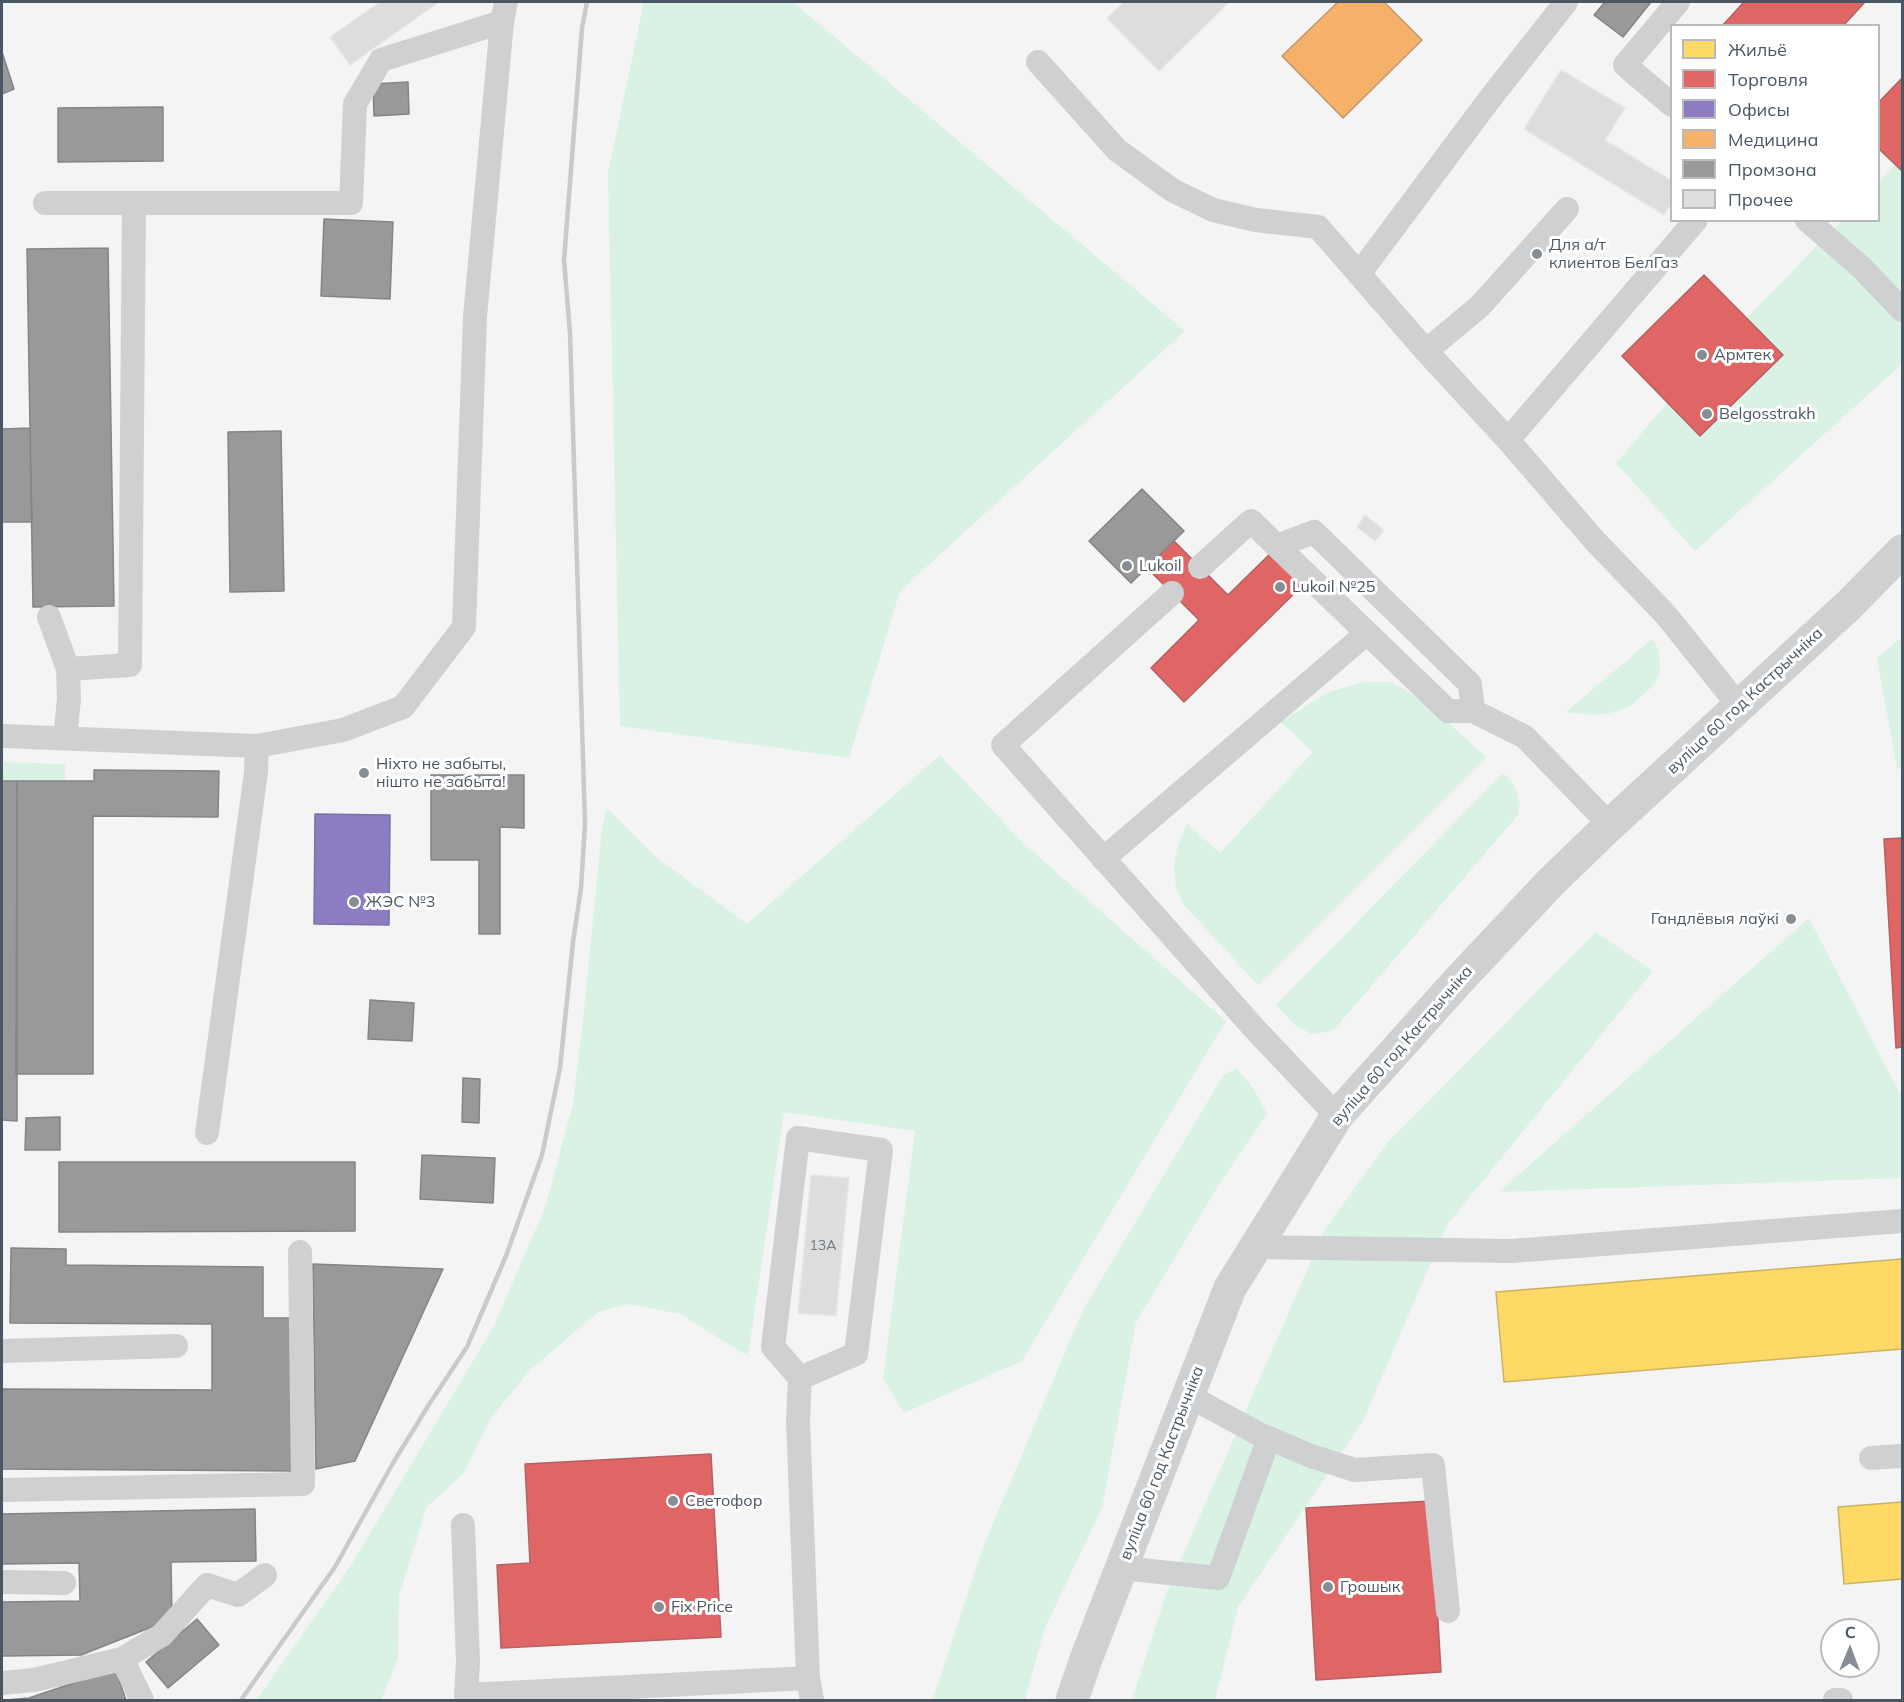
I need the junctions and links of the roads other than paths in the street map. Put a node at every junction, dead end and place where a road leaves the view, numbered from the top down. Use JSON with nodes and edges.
{"nodes":[{"id":1,"x":1566,"y":2,"type":"edge"},
{"id":2,"x":1678,"y":2,"type":"edge"},
{"id":3,"x":504,"y":12,"type":"edge"},
{"id":4,"x":1038,"y":62,"type":"dead end"},
{"id":5,"x":1670,"y":104,"type":"edge"},
{"id":6,"x":45,"y":203,"type":"dead end"},
{"id":7,"x":134,"y":203,"type":"junction"},
{"id":8,"x":1567,"y":209,"type":"dead end"},
{"id":9,"x":1694,"y":222,"type":"edge"},
{"id":10,"x":1809,"y":222,"type":"edge"},
{"id":11,"x":1359,"y":274,"type":"junction"},
{"id":12,"x":1902,"y":310,"type":"edge"},
{"id":13,"x":1426,"y":351,"type":"junction"},
{"id":14,"x":1508,"y":440,"type":"junction"},
{"id":15,"x":1277,"y":546,"type":"junction"},
{"id":16,"x":1902,"y":551,"type":"edge"},
{"id":17,"x":1200,"y":567,"type":"dead end"},
{"id":18,"x":1172,"y":593,"type":"dead end"},
{"id":19,"x":50,"y":617,"type":"dead end"},
{"id":20,"x":1367,"y":633,"type":"junction"},
{"id":21,"x":68,"y":669,"type":"junction"},
{"id":22,"x":1739,"y":706,"type":"junction"},
{"id":23,"x":1473,"y":711,"type":"junction"},
{"id":24,"x":2,"y":736,"type":"edge"},
{"id":25,"x":65,"y":738,"type":"junction"},
{"id":26,"x":256,"y":746,"type":"junction"},
{"id":27,"x":1610,"y":825,"type":"junction"},
{"id":28,"x":1103,"y":859,"type":"junction"},
{"id":29,"x":1337,"y":1116,"type":"junction"},
{"id":30,"x":207,"y":1133,"type":"dead end"},
{"id":31,"x":1902,"y":1221,"type":"edge"},
{"id":32,"x":1254,"y":1247,"type":"junction"},
{"id":33,"x":300,"y":1252,"type":"dead end"},
{"id":34,"x":176,"y":1346,"type":"dead end"},
{"id":35,"x":2,"y":1351,"type":"edge"},
{"id":36,"x":800,"y":1378,"type":"junction"},
{"id":37,"x":1187,"y":1395,"type":"junction"},
{"id":38,"x":1269,"y":1438,"type":"junction"},
{"id":39,"x":1902,"y":1456,"type":"edge"},
{"id":40,"x":1871,"y":1458,"type":"dead end"},
{"id":41,"x":2,"y":1490,"type":"edge"},
{"id":42,"x":462,"y":1525,"type":"dead end"},
{"id":43,"x":1121,"y":1568,"type":"junction"},
{"id":44,"x":265,"y":1575,"type":"dead end"},
{"id":45,"x":2,"y":1582,"type":"edge"},
{"id":46,"x":64,"y":1583,"type":"dead end"},
{"id":47,"x":1448,"y":1611,"type":"dead end"},
{"id":48,"x":122,"y":1659,"type":"junction"},
{"id":49,"x":2,"y":1683,"type":"edge"},
{"id":50,"x":810,"y":1689,"type":"edge"},
{"id":51,"x":1841,"y":1700,"type":"edge"},
{"id":52,"x":142,"y":1701,"type":"edge"},
{"id":53,"x":1072,"y":1701,"type":"edge"},
{"id":54,"x":1835,"y":1701,"type":"edge"}],
"edges":[{"from":1,"to":11,"type":"lane"},
{"from":2,"to":5,"type":"lane"},
{"from":3,"to":7,"type":"lane"},
{"from":3,"to":26,"type":"lane"},
{"from":4,"to":11,"type":"lane"},
{"from":6,"to":7,"type":"lane"},
{"from":7,"to":21,"type":"lane"},
{"from":8,"to":13,"type":"lane"},
{"from":9,"to":14,"type":"lane"},
{"from":10,"to":12,"type":"lane"},
{"from":11,"to":13,"type":"lane"},
{"from":13,"to":14,"type":"lane"},
{"from":14,"to":22,"type":"lane"},
{"from":15,"to":17,"type":"lane"},
{"from":15,"to":20,"type":"lane"},
{"from":15,"to":23,"type":"lane"},
{"from":16,"to":22,"type":"street","name":"вуліца 60 год Кастрычніка"},
{"from":18,"to":28,"type":"lane"},
{"from":19,"to":21,"type":"lane"},
{"from":20,"to":23,"type":"lane"},
{"from":20,"to":28,"type":"lane"},
{"from":21,"to":25,"type":"lane"},
{"from":22,"to":27,"type":"street","name":"вуліца 60 год Кастрычніка"},
{"from":23,"to":27,"type":"lane"},
{"from":24,"to":25,"type":"lane"},
{"from":25,"to":26,"type":"lane"},
{"from":26,"to":30,"type":"lane"},
{"from":27,"to":29,"type":"street","name":"вуліца 60 год Кастрычніка"},
{"from":28,"to":29,"type":"lane"},
{"from":29,"to":32,"type":"street","name":"вуліца 60 год Кастрычніка"},
{"from":31,"to":32,"type":"lane"},
{"from":32,"to":37,"type":"street","name":"вуліца 60 год Кастрычніка"},
{"from":33,"to":41,"type":"lane"},
{"from":34,"to":35,"type":"lane"},
{"from":36,"to":36,"type":"lane"},
{"from":36,"to":50,"type":"lane"},
{"from":37,"to":38,"type":"lane"},
{"from":37,"to":43,"type":"street","name":"вуліца 60 год Кастрычніка"},
{"from":38,"to":43,"type":"lane"},
{"from":38,"to":47,"type":"lane"},
{"from":39,"to":40,"type":"lane"},
{"from":42,"to":50,"type":"lane"},
{"from":43,"to":53,"type":"street","name":"вуліца 60 год Кастрычніка"},
{"from":44,"to":48,"type":"lane"},
{"from":45,"to":46,"type":"lane"},
{"from":48,"to":49,"type":"lane"},
{"from":48,"to":52,"type":"lane"},
{"from":51,"to":54,"type":"lane"}]}
